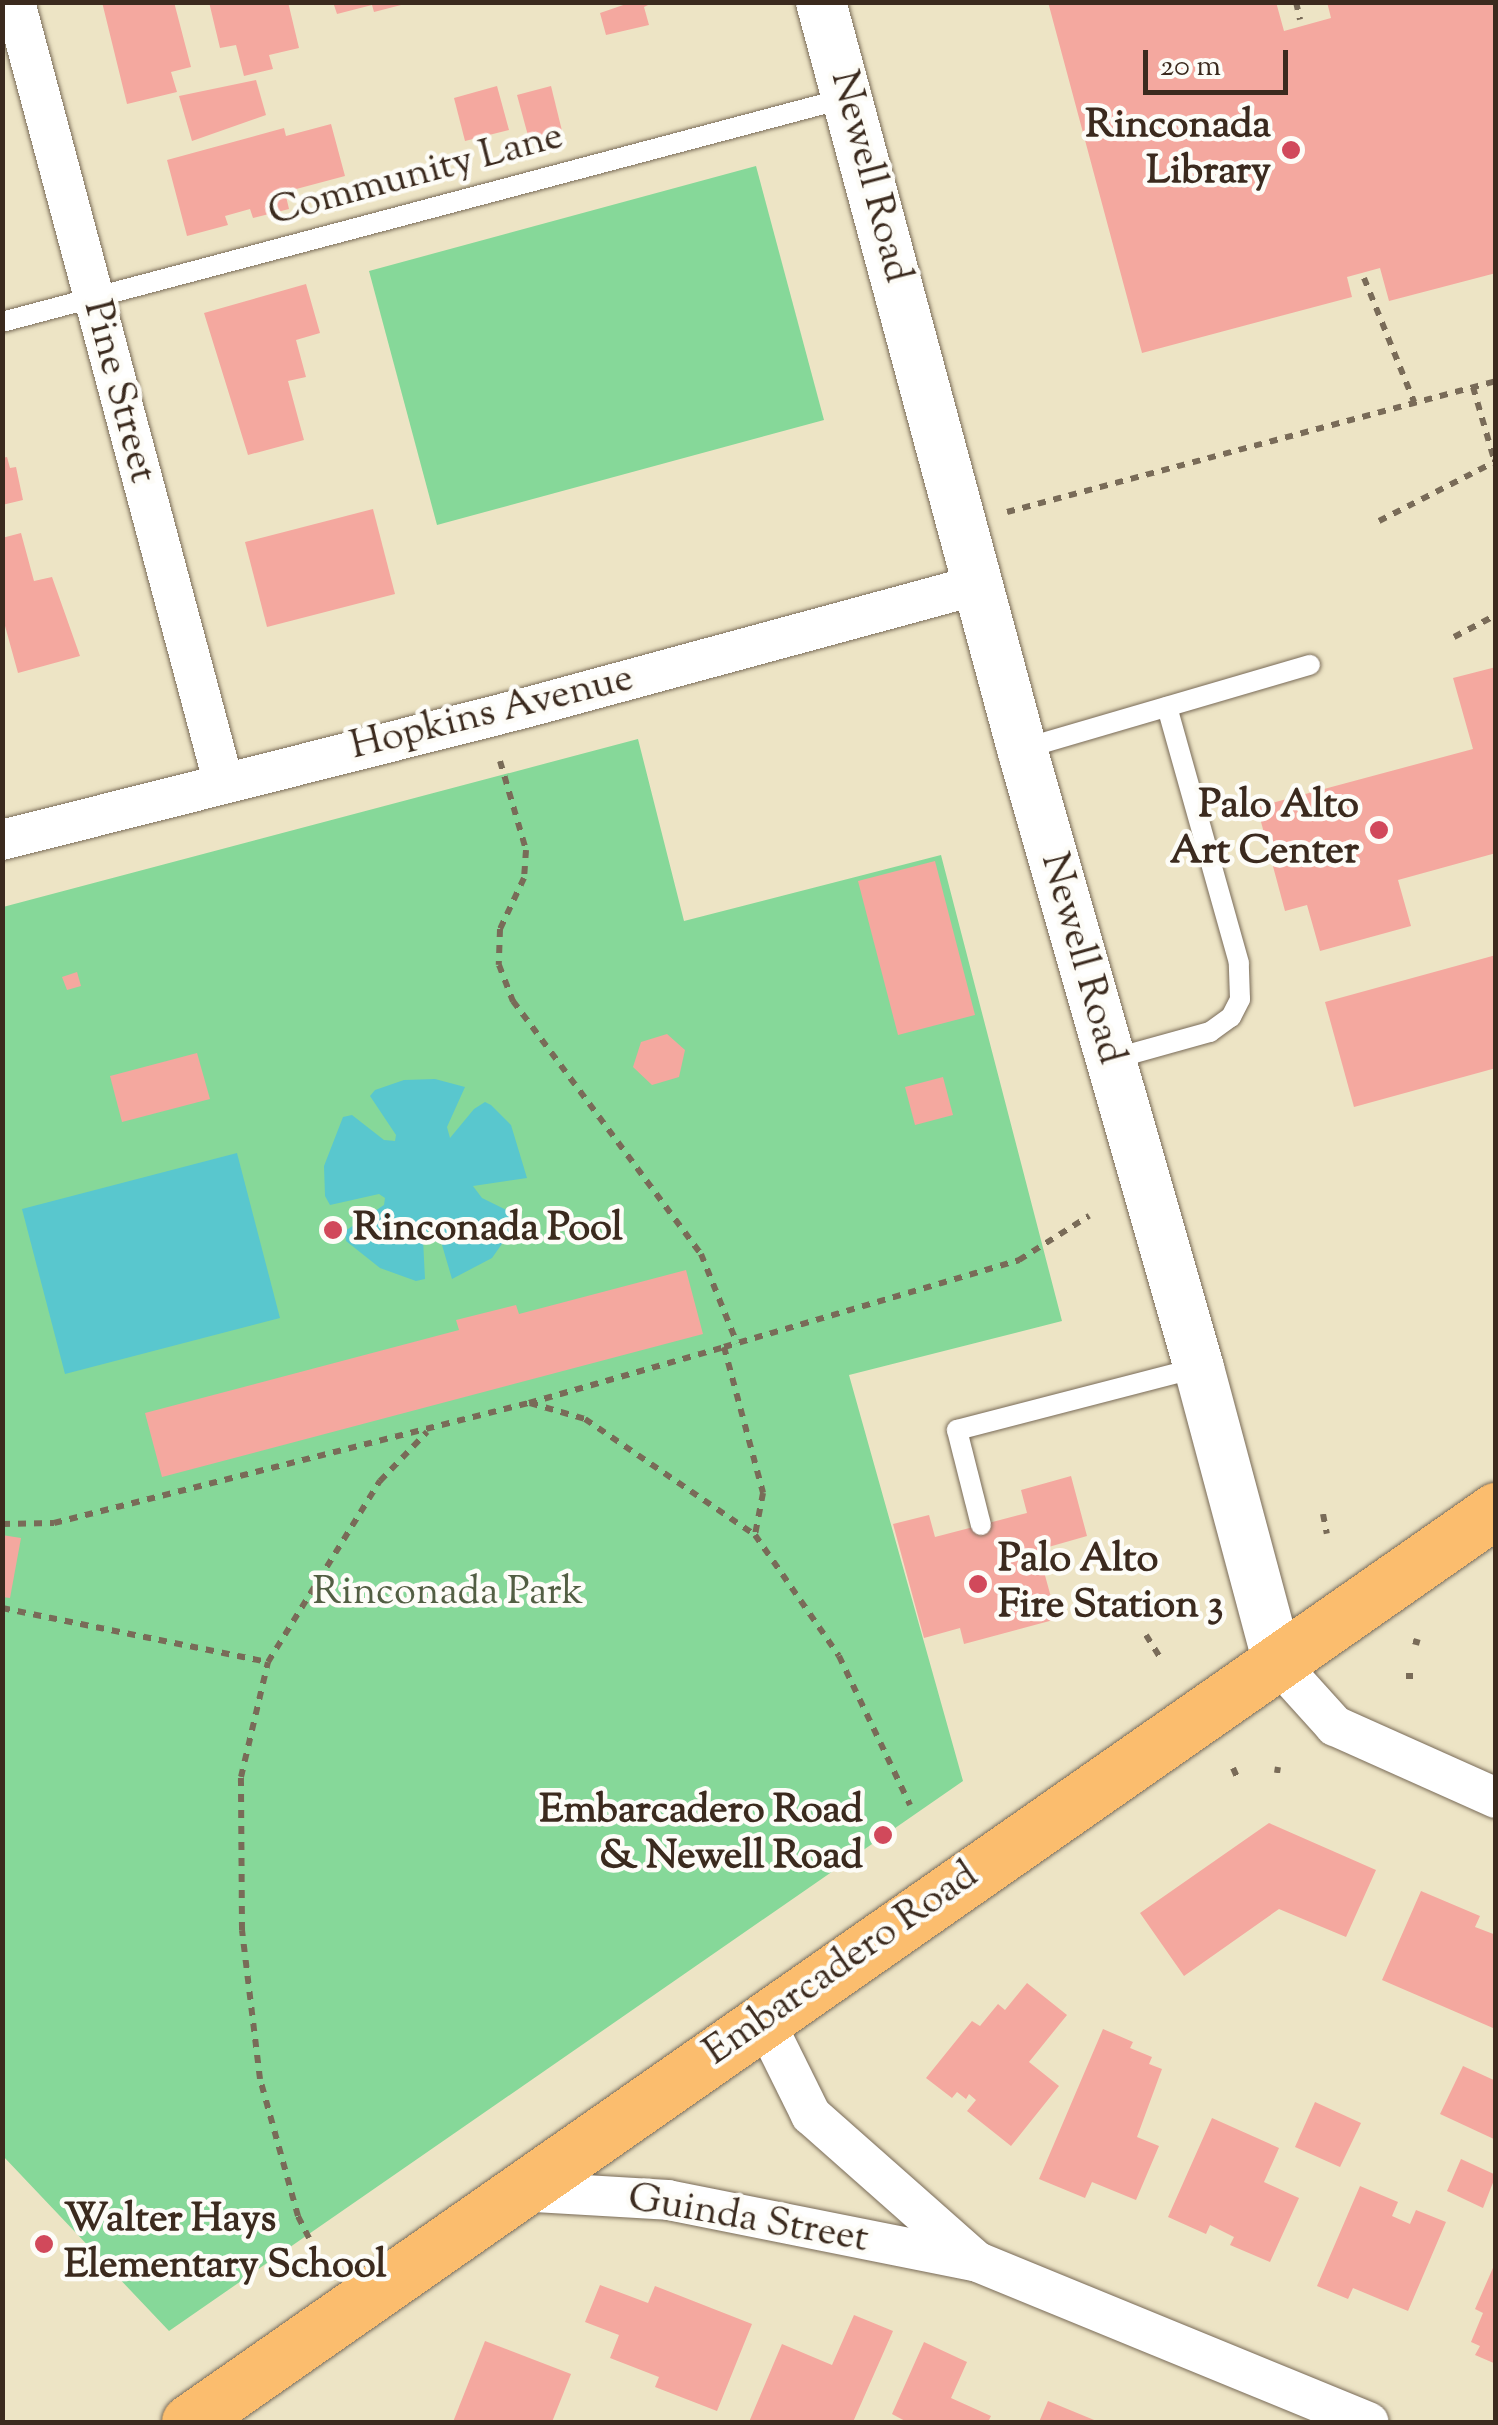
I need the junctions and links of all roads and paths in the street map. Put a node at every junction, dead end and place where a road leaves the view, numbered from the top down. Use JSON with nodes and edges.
{"nodes":[{"id":1,"x":15,"y":2,"type":"edge"},
{"id":2,"x":821,"y":2,"type":"edge"},
{"id":3,"x":1296,"y":2,"type":"edge"},
{"id":4,"x":1300,"y":20,"type":"dead end"},
{"id":5,"x":848,"y":98,"type":"junction"},
{"id":6,"x":1364,"y":278,"type":"dead end"},
{"id":7,"x":92,"y":299,"type":"junction"},
{"id":8,"x":2,"y":322,"type":"edge"},
{"id":9,"x":1496,"y":381,"type":"edge"},
{"id":10,"x":1473,"y":387,"type":"junction"},
{"id":11,"x":1414,"y":402,"type":"junction"},
{"id":12,"x":1495,"y":463,"type":"edge"},
{"id":13,"x":1000,"y":513,"type":"dead end"},
{"id":14,"x":1379,"y":520,"type":"dead end"},
{"id":15,"x":981,"y":584,"type":"junction"},
{"id":16,"x":1496,"y":614,"type":"edge"},
{"id":17,"x":1454,"y":637,"type":"dead end"},
{"id":18,"x":1310,"y":666,"type":"dead end"},
{"id":19,"x":1167,"y":707,"type":"junction"},
{"id":20,"x":496,"y":715,"type":"junction"},
{"id":21,"x":1022,"y":749,"type":"junction"},
{"id":22,"x":222,"y":781,"type":"junction"},
{"id":23,"x":2,"y":840,"type":"edge"},
{"id":24,"x":1109,"y":1060,"type":"junction"},
{"id":25,"x":1089,"y":1216,"type":"dead end"},
{"id":26,"x":737,"y":1342,"type":"junction"},
{"id":27,"x":724,"y":1347,"type":"junction"},
{"id":28,"x":1200,"y":1368,"type":"junction"},
{"id":29,"x":529,"y":1403,"type":"junction"},
{"id":30,"x":430,"y":1429,"type":"junction"},
{"id":31,"x":1496,"y":1510,"type":"edge"},
{"id":32,"x":1323,"y":1514,"type":"dead end"},
{"id":33,"x":2,"y":1524,"type":"edge"},
{"id":34,"x":982,"y":1525,"type":"dead end"},
{"id":35,"x":1328,"y":1534,"type":"dead end"},
{"id":36,"x":756,"y":1535,"type":"junction"},
{"id":37,"x":2,"y":1608,"type":"edge"},
{"id":38,"x":1146,"y":1635,"type":"dead end"},
{"id":39,"x":1159,"y":1656,"type":"dead end"},
{"id":40,"x":268,"y":1662,"type":"junction"},
{"id":41,"x":1278,"y":1662,"type":"junction"},
{"id":42,"x":1233,"y":1768,"type":"dead end"},
{"id":43,"x":1237,"y":1776,"type":"dead end"},
{"id":44,"x":1496,"y":1798,"type":"edge"},
{"id":45,"x":910,"y":1805,"type":"dead end"},
{"id":46,"x":764,"y":2020,"type":"junction"},
{"id":47,"x":518,"y":2191,"type":"junction"},
{"id":48,"x":310,"y":2238,"type":"dead end"},
{"id":49,"x":978,"y":2262,"type":"junction"},
{"id":50,"x":189,"y":2422,"type":"edge"},
{"id":51,"x":1368,"y":2422,"type":"edge"}],
"edges":[{"from":1,"to":7,"type":"street","name":"Pine Street"},
{"from":2,"to":5,"type":"street","name":"Newell Road"},
{"from":3,"to":4,"type":"path"},
{"from":5,"to":7,"type":"lane","name":"Community Lane"},
{"from":5,"to":15,"type":"street","name":"Newell Road"},
{"from":6,"to":11,"type":"path"},
{"from":7,"to":8,"type":"lane","name":"Community Lane"},
{"from":7,"to":22,"type":"street","name":"Pine Street"},
{"from":9,"to":10,"type":"path"},
{"from":10,"to":11,"type":"path"},
{"from":10,"to":12,"type":"path"},
{"from":11,"to":13,"type":"path"},
{"from":12,"to":14,"type":"path"},
{"from":15,"to":20,"type":"street","name":"Hopkins Avenue"},
{"from":15,"to":21,"type":"street","name":"Newell Road"},
{"from":16,"to":17,"type":"path"},
{"from":18,"to":19,"type":"lane"},
{"from":19,"to":21,"type":"lane"},
{"from":19,"to":24,"type":"lane"},
{"from":20,"to":22,"type":"street","name":"Hopkins Avenue"},
{"from":20,"to":26,"type":"path"},
{"from":21,"to":24,"type":"street","name":"Newell Road"},
{"from":22,"to":23,"type":"street","name":"Hopkins Avenue"},
{"from":24,"to":28,"type":"street","name":"Newell Road"},
{"from":25,"to":26,"type":"path"},
{"from":26,"to":27,"type":"path"},
{"from":27,"to":29,"type":"path"},
{"from":27,"to":36,"type":"path"},
{"from":28,"to":34,"type":"lane"},
{"from":28,"to":41,"type":"street","name":"Newell Road"},
{"from":29,"to":30,"type":"path"},
{"from":29,"to":36,"type":"path"},
{"from":30,"to":33,"type":"path"},
{"from":30,"to":40,"type":"path"},
{"from":31,"to":41,"type":"main road","name":"Embarcadero Road"},
{"from":32,"to":35,"type":"path"},
{"from":36,"to":45,"type":"path"},
{"from":37,"to":40,"type":"path"},
{"from":38,"to":39,"type":"path"},
{"from":40,"to":48,"type":"path"},
{"from":41,"to":44,"type":"street","name":"Newell Road"},
{"from":41,"to":46,"type":"main road","name":"Embarcadero Road"},
{"from":42,"to":43,"type":"path"},
{"from":46,"to":47,"type":"main road","name":"Embarcadero Road"},
{"from":46,"to":49,"type":"street","name":"Guinda Street"},
{"from":47,"to":49,"type":"street","name":"Guinda Street"},
{"from":47,"to":50,"type":"main road","name":"Embarcadero Road"},
{"from":49,"to":51,"type":"street","name":"Guinda Street"}]}
